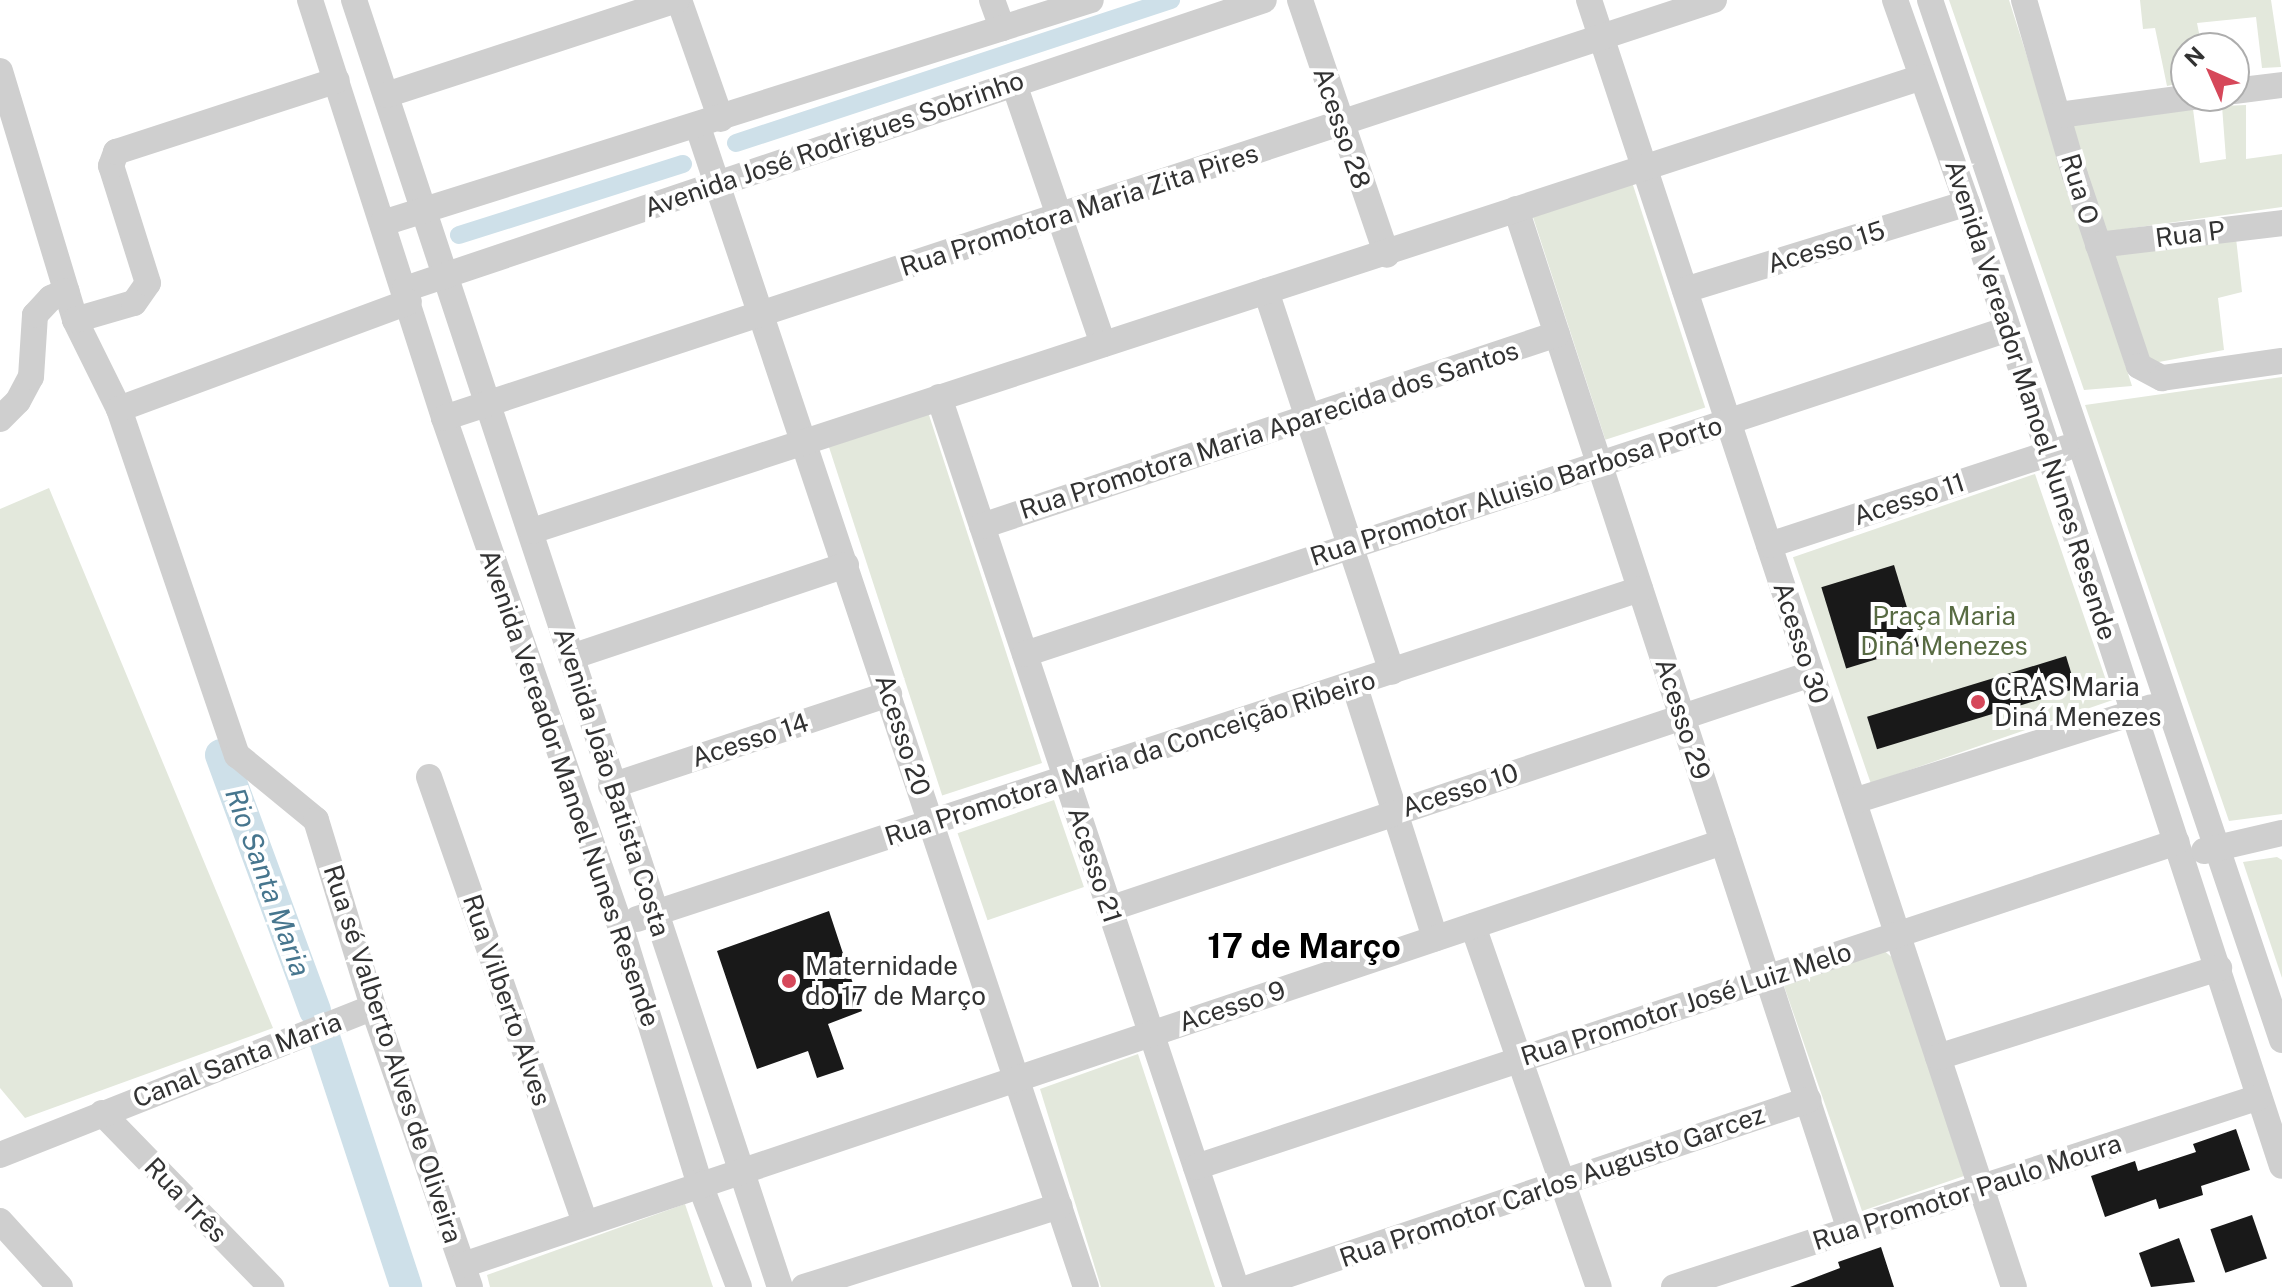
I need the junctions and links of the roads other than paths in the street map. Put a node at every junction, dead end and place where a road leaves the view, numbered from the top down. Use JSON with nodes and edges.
{"nodes":[{"id":1,"x":310,"y":0,"type":"edge"},
{"id":2,"x":354,"y":0,"type":"edge"},
{"id":3,"x":678,"y":0,"type":"edge"},
{"id":4,"x":992,"y":0,"type":"edge"},
{"id":5,"x":1091,"y":0,"type":"edge"},
{"id":6,"x":1264,"y":0,"type":"edge"},
{"id":7,"x":1300,"y":0,"type":"edge"},
{"id":8,"x":1589,"y":0,"type":"edge"},
{"id":9,"x":1714,"y":0,"type":"edge"},
{"id":10,"x":1895,"y":0,"type":"edge"},
{"id":11,"x":1930,"y":0,"type":"edge"},
{"id":12,"x":2024,"y":0,"type":"edge"},
{"id":13,"x":1002,"y":28,"type":"junction"},
{"id":14,"x":1601,"y":37,"type":"junction"},
{"id":15,"x":0,"y":71,"type":"edge"},
{"id":16,"x":1922,"y":77,"type":"junction"},
{"id":17,"x":337,"y":80,"type":"junction"},
{"id":18,"x":1014,"y":84,"type":"junction"},
{"id":19,"x":2282,"y":85,"type":"edge"},
{"id":20,"x":2250,"y":89,"type":"edge"},
{"id":21,"x":386,"y":95,"type":"junction"},
{"id":22,"x":2170,"y":100,"type":"edge"},
{"id":23,"x":2059,"y":115,"type":"junction"},
{"id":24,"x":710,"y":123,"type":"junction"},
{"id":25,"x":1340,"y":126,"type":"junction"},
{"id":26,"x":1644,"y":167,"type":"junction"},
{"id":27,"x":719,"y":183,"type":"junction"},
{"id":28,"x":1967,"y":203,"type":"junction"},
{"id":29,"x":1516,"y":209,"type":"junction"},
{"id":30,"x":425,"y":210,"type":"junction"},
{"id":31,"x":1059,"y":215,"type":"junction"},
{"id":32,"x":383,"y":223,"type":"junction"},
{"id":33,"x":2282,"y":223,"type":"edge"},
{"id":34,"x":2098,"y":245,"type":"junction"},
{"id":35,"x":1387,"y":255,"type":"junction"},
{"id":36,"x":445,"y":276,"type":"junction"},
{"id":37,"x":1685,"y":290,"type":"junction"},
{"id":38,"x":67,"y":291,"type":"junction"},
{"id":39,"x":1266,"y":291,"type":"junction"},
{"id":40,"x":407,"y":295,"type":"junction"},
{"id":41,"x":762,"y":313,"type":"junction"},
{"id":42,"x":75,"y":320,"type":"junction"},
{"id":43,"x":2008,"y":329,"type":"junction"},
{"id":44,"x":1557,"y":334,"type":"junction"},
{"id":45,"x":1103,"y":344,"type":"junction"},
{"id":46,"x":2282,"y":361,"type":"edge"},
{"id":47,"x":939,"y":397,"type":"junction"},
{"id":48,"x":488,"y":403,"type":"junction"},
{"id":49,"x":119,"y":409,"type":"junction"},
{"id":50,"x":1308,"y":417,"type":"junction"},
{"id":51,"x":444,"y":418,"type":"junction"},
{"id":52,"x":0,"y":419,"type":"edge"},
{"id":53,"x":1728,"y":421,"type":"junction"},
{"id":54,"x":805,"y":440,"type":"junction"},
{"id":55,"x":2081,"y":443,"type":"junction"},
{"id":56,"x":2050,"y":454,"type":"junction"},
{"id":57,"x":1599,"y":463,"type":"junction"},
{"id":58,"x":982,"y":526,"type":"junction"},
{"id":59,"x":532,"y":531,"type":"junction"},
{"id":60,"x":1769,"y":545,"type":"junction"},
{"id":61,"x":1351,"y":546,"type":"junction"},
{"id":62,"x":846,"y":565,"type":"junction"},
{"id":63,"x":1640,"y":589,"type":"junction"},
{"id":64,"x":1025,"y":654,"type":"junction"},
{"id":65,"x":571,"y":657,"type":"junction"},
{"id":66,"x":1392,"y":672,"type":"junction"},
{"id":67,"x":1811,"y":674,"type":"junction"},
{"id":68,"x":1354,"y":684,"type":"junction"},
{"id":69,"x":889,"y":694,"type":"junction"},
{"id":70,"x":2170,"y":701,"type":"junction"},
{"id":71,"x":2135,"y":712,"type":"junction"},
{"id":72,"x":1682,"y":716,"type":"junction"},
{"id":73,"x":429,"y":777,"type":"dead end"},
{"id":74,"x":1067,"y":780,"type":"junction"},
{"id":75,"x":611,"y":786,"type":"junction"},
{"id":76,"x":1854,"y":801,"type":"junction"},
{"id":77,"x":1395,"y":811,"type":"junction"},
{"id":78,"x":933,"y":825,"type":"junction"},
{"id":79,"x":2282,"y":833,"type":"edge"},
{"id":80,"x":1723,"y":842,"type":"junction"},
{"id":81,"x":2218,"y":845,"type":"junction"},
{"id":82,"x":2181,"y":851,"type":"junction"},
{"id":83,"x":1109,"y":909,"type":"junction"},
{"id":84,"x":653,"y":912,"type":"junction"},
{"id":85,"x":620,"y":925,"type":"junction"},
{"id":86,"x":1473,"y":926,"type":"junction"},
{"id":87,"x":1897,"y":934,"type":"junction"},
{"id":88,"x":1435,"y":938,"type":"junction"},
{"id":89,"x":2219,"y":968,"type":"junction"},
{"id":90,"x":1767,"y":977,"type":"junction"},
{"id":91,"x":373,"y":1007,"type":"junction"},
{"id":92,"x":1151,"y":1033,"type":"junction"},
{"id":93,"x":2282,"y":1040,"type":"edge"},
{"id":94,"x":1938,"y":1057,"type":"junction"},
{"id":95,"x":1520,"y":1058,"type":"junction"},
{"id":96,"x":1017,"y":1078,"type":"junction"},
{"id":97,"x":2259,"y":1097,"type":"junction"},
{"id":98,"x":1808,"y":1100,"type":"junction"},
{"id":99,"x":102,"y":1113,"type":"junction"},
{"id":100,"x":0,"y":1155,"type":"edge"},
{"id":101,"x":2282,"y":1166,"type":"edge"},
{"id":102,"x":1196,"y":1167,"type":"junction"},
{"id":103,"x":740,"y":1170,"type":"junction"},
{"id":104,"x":1563,"y":1181,"type":"junction"},
{"id":105,"x":699,"y":1182,"type":"junction"},
{"id":106,"x":1981,"y":1187,"type":"junction"},
{"id":107,"x":1059,"y":1206,"type":"junction"},
{"id":108,"x":0,"y":1221,"type":"edge"},
{"id":109,"x":585,"y":1222,"type":"junction"},
{"id":110,"x":1850,"y":1230,"type":"junction"},
{"id":111,"x":466,"y":1276,"type":"edge"},
{"id":112,"x":1683,"y":1286,"type":"edge"},
{"id":113,"x":60,"y":1287,"type":"edge"},
{"id":114,"x":271,"y":1287,"type":"edge"},
{"id":115,"x":739,"y":1287,"type":"edge"},
{"id":116,"x":780,"y":1287,"type":"edge"},
{"id":117,"x":804,"y":1287,"type":"edge"},
{"id":118,"x":1086,"y":1287,"type":"edge"},
{"id":119,"x":1236,"y":1287,"type":"edge"},
{"id":120,"x":1251,"y":1287,"type":"edge"},
{"id":121,"x":1599,"y":1287,"type":"edge"},
{"id":122,"x":2014,"y":1287,"type":"edge"}],
"edges":[{"from":1,"to":17,"type":"street","name":"Avenida Vereador Manoel Nunes Resende"},
{"from":2,"to":21,"type":"street","name":"Avenida João Batista Costa"},
{"from":3,"to":21,"type":"street"},
{"from":3,"to":24,"type":"street","name":"Acesso 20"},
{"from":4,"to":13,"type":"street"},
{"from":5,"to":13,"type":"street","name":"Avenida José Rodrigues Sobrinho"},
{"from":6,"to":18,"type":"street","name":"Avenida José Rodrigues Sobrinho"},
{"from":7,"to":25,"type":"street","name":"Acesso 28"},
{"from":8,"to":14,"type":"street","name":"Acesso 30"},
{"from":9,"to":14,"type":"street","name":"Rua Promotora Maria Zita Pires"},
{"from":10,"to":16,"type":"street","name":"Avenida Vereador Manoel Nunes Resende"},
{"from":11,"to":55,"type":"street","name":"Avenida Vereador Manoel Nunes Resende"},
{"from":12,"to":23,"type":"street","name":"Rua O"},
{"from":13,"to":24,"type":"street","name":"Avenida José Rodrigues Sobrinho"},
{"from":14,"to":25,"type":"street","name":"Rua Promotora Maria Zita Pires"},
{"from":14,"to":26,"type":"street","name":"Acesso 30"},
{"from":15,"to":38,"type":"street"},
{"from":16,"to":26,"type":"street"},
{"from":16,"to":28,"type":"street","name":"Avenida Vereador Manoel Nunes Resende"},
{"from":17,"to":32,"type":"street","name":"Avenida Vereador Manoel Nunes Resende"},
{"from":17,"to":42,"type":"street"},
{"from":18,"to":27,"type":"street","name":"Avenida José Rodrigues Sobrinho"},
{"from":18,"to":31,"type":"street"},
{"from":19,"to":20,"type":"street"},
{"from":21,"to":30,"type":"street","name":"Avenida João Batista Costa"},
{"from":22,"to":23,"type":"street"},
{"from":23,"to":34,"type":"street","name":"Rua O"},
{"from":24,"to":27,"type":"street","name":"Acesso 20"},
{"from":24,"to":30,"type":"street","name":"Avenida José Rodrigues Sobrinho"},
{"from":25,"to":31,"type":"street","name":"Rua Promotora Maria Zita Pires"},
{"from":25,"to":35,"type":"street","name":"Acesso 28"},
{"from":26,"to":29,"type":"street"},
{"from":26,"to":37,"type":"street","name":"Acesso 30"},
{"from":27,"to":36,"type":"street","name":"Avenida José Rodrigues Sobrinho"},
{"from":27,"to":41,"type":"street","name":"Acesso 20"},
{"from":28,"to":37,"type":"street","name":"Acesso 15"},
{"from":28,"to":43,"type":"street","name":"Avenida Vereador Manoel Nunes Resende"},
{"from":29,"to":35,"type":"street"},
{"from":29,"to":44,"type":"street","name":"Acesso 29"},
{"from":30,"to":32,"type":"street","name":"Avenida José Rodrigues Sobrinho"},
{"from":30,"to":36,"type":"street","name":"Avenida João Batista Costa"},
{"from":31,"to":41,"type":"street","name":"Rua Promotora Maria Zita Pires"},
{"from":31,"to":45,"type":"street"},
{"from":32,"to":40,"type":"street","name":"Avenida Vereador Manoel Nunes Resende"},
{"from":33,"to":34,"type":"street","name":"Rua P"},
{"from":34,"to":46,"type":"street","name":"Rua O"},
{"from":35,"to":39,"type":"street"},
{"from":36,"to":40,"type":"street","name":"Avenida José Rodrigues Sobrinho"},
{"from":36,"to":48,"type":"street","name":"Avenida João Batista Costa"},
{"from":37,"to":53,"type":"street","name":"Acesso 30"},
{"from":38,"to":42,"type":"street"},
{"from":38,"to":52,"type":"street"},
{"from":39,"to":45,"type":"street"},
{"from":39,"to":50,"type":"street"},
{"from":40,"to":49,"type":"street","name":"Avenida José Rodrigues Sobrinho"},
{"from":40,"to":51,"type":"street","name":"Avenida Vereador Manoel Nunes Resende"},
{"from":41,"to":48,"type":"street","name":"Rua Promotora Maria Zita Pires"},
{"from":41,"to":54,"type":"street","name":"Acesso 20"},
{"from":42,"to":49,"type":"street"},
{"from":43,"to":53,"type":"street","name":"Rua Promotor Aluisio Barbosa Porto"},
{"from":43,"to":56,"type":"street","name":"Avenida Vereador Manoel Nunes Resende"},
{"from":44,"to":50,"type":"street","name":"Rua Promotora Maria Aparecida dos Santos"},
{"from":44,"to":57,"type":"street","name":"Acesso 29"},
{"from":45,"to":47,"type":"street"},
{"from":47,"to":54,"type":"street"},
{"from":47,"to":58,"type":"street","name":"Acesso 21"},
{"from":48,"to":51,"type":"street","name":"Rua Promotora Maria Zita Pires"},
{"from":48,"to":59,"type":"street","name":"Avenida João Batista Costa"},
{"from":49,"to":91,"type":"street","name":"Rua sé Valberto Alves de Oliveira"},
{"from":50,"to":58,"type":"street","name":"Rua Promotora Maria Aparecida dos Santos"},
{"from":50,"to":61,"type":"street"},
{"from":51,"to":85,"type":"street","name":"Avenida Vereador Manoel Nunes Resende"},
{"from":53,"to":57,"type":"street","name":"Rua Promotor Aluisio Barbosa Porto"},
{"from":53,"to":60,"type":"street","name":"Acesso 30"},
{"from":54,"to":59,"type":"street"},
{"from":54,"to":62,"type":"street","name":"Acesso 20"},
{"from":55,"to":56,"type":"street","name":"Acesso 11"},
{"from":55,"to":70,"type":"street","name":"Avenida Vereador Manoel Nunes Resende"},
{"from":56,"to":60,"type":"street","name":"Acesso 11"},
{"from":56,"to":71,"type":"street","name":"Avenida Vereador Manoel Nunes Resende"},
{"from":57,"to":61,"type":"street","name":"Rua Promotor Aluisio Barbosa Porto"},
{"from":57,"to":63,"type":"street","name":"Acesso 29"},
{"from":58,"to":64,"type":"street","name":"Acesso 21"},
{"from":59,"to":65,"type":"street","name":"Avenida João Batista Costa"},
{"from":60,"to":67,"type":"street","name":"Acesso 30"},
{"from":61,"to":64,"type":"street","name":"Rua Promotor Aluisio Barbosa Porto"},
{"from":61,"to":66,"type":"street"},
{"from":62,"to":65,"type":"street"},
{"from":62,"to":69,"type":"street","name":"Acesso 20"},
{"from":63,"to":66,"type":"street","name":"Rua Promotora Maria da Conceição Ribeiro"},
{"from":63,"to":72,"type":"street","name":"Acesso 29"},
{"from":64,"to":74,"type":"street","name":"Acesso 21"},
{"from":65,"to":75,"type":"street","name":"Avenida João Batista Costa"},
{"from":66,"to":68,"type":"street","name":"Rua Promotora Maria da Conceição Ribeiro"},
{"from":67,"to":72,"type":"street","name":"Acesso 10"},
{"from":67,"to":76,"type":"street","name":"Acesso 30"},
{"from":68,"to":74,"type":"street","name":"Rua Promotora Maria da Conceição Ribeiro"},
{"from":68,"to":77,"type":"street"},
{"from":69,"to":75,"type":"street","name":"Acesso 14"},
{"from":69,"to":78,"type":"street","name":"Acesso 20"},
{"from":70,"to":71,"type":"street"},
{"from":70,"to":81,"type":"street","name":"Avenida Vereador Manoel Nunes Resende"},
{"from":71,"to":76,"type":"street"},
{"from":71,"to":82,"type":"street","name":"Avenida Vereador Manoel Nunes Resende"},
{"from":72,"to":77,"type":"street","name":"Acesso 10"},
{"from":72,"to":80,"type":"street","name":"Acesso 29"},
{"from":73,"to":109,"type":"street","name":"Rua Vilberto Alves"},
{"from":74,"to":78,"type":"street","name":"Rua Promotora Maria da Conceição Ribeiro"},
{"from":74,"to":83,"type":"street","name":"Acesso 21"},
{"from":75,"to":84,"type":"street","name":"Avenida João Batista Costa"},
{"from":76,"to":87,"type":"street","name":"Acesso 30"},
{"from":77,"to":83,"type":"street","name":"Acesso 10"},
{"from":77,"to":88,"type":"street"},
{"from":78,"to":84,"type":"street","name":"Rua Promotora Maria da Conceição Ribeiro"},
{"from":78,"to":96,"type":"street","name":"Acesso 20"},
{"from":79,"to":81,"type":"street","name":"Rua Promotor José Luiz Melo"},
{"from":80,"to":86,"type":"street","name":"Acesso 9"},
{"from":80,"to":90,"type":"street","name":"Acesso 29"},
{"from":81,"to":82,"type":"street","name":"Rua Promotor José Luiz Melo"},
{"from":81,"to":93,"type":"street","name":"Avenida Vereador Manoel Nunes Resende"},
{"from":82,"to":87,"type":"street","name":"Rua Promotor José Luiz Melo"},
{"from":82,"to":89,"type":"street","name":"Avenida Vereador Manoel Nunes Resende"},
{"from":83,"to":92,"type":"street","name":"Acesso 21"},
{"from":84,"to":85,"type":"street","name":"Rua Promotora Maria da Conceição Ribeiro"},
{"from":84,"to":103,"type":"street","name":"Avenida João Batista Costa"},
{"from":85,"to":105,"type":"street","name":"Avenida Vereador Manoel Nunes Resende"},
{"from":86,"to":88,"type":"street","name":"Acesso 9"},
{"from":86,"to":95,"type":"street"},
{"from":87,"to":90,"type":"street","name":"Rua Promotor José Luiz Melo"},
{"from":87,"to":94,"type":"street","name":"Acesso 30"},
{"from":88,"to":92,"type":"street","name":"Acesso 9"},
{"from":89,"to":94,"type":"street"},
{"from":89,"to":97,"type":"street","name":"Avenida Vereador Manoel Nunes Resende"},
{"from":90,"to":95,"type":"street","name":"Rua Promotor José Luiz Melo"},
{"from":90,"to":98,"type":"street","name":"Acesso 29"},
{"from":91,"to":99,"type":"street","name":"Canal Santa Maria"},
{"from":91,"to":111,"type":"street","name":"Rua sé Valberto Alves de Oliveira"},
{"from":92,"to":96,"type":"street","name":"Acesso 9"},
{"from":92,"to":102,"type":"street","name":"Acesso 21"},
{"from":94,"to":106,"type":"street","name":"Acesso 30"},
{"from":95,"to":102,"type":"street","name":"Rua Promotor José Luiz Melo"},
{"from":95,"to":104,"type":"street"},
{"from":96,"to":103,"type":"street","name":"Acesso 9"},
{"from":96,"to":107,"type":"street","name":"Acesso 20"},
{"from":97,"to":101,"type":"street","name":"Avenida Vereador Manoel Nunes Resende"},
{"from":97,"to":106,"type":"street","name":"Rua Promotor Paulo Moura"},
{"from":98,"to":104,"type":"street","name":"Rua Promotor Carlos Augusto Garcez"},
{"from":98,"to":110,"type":"street","name":"Acesso 29"},
{"from":99,"to":100,"type":"street","name":"Canal Santa Maria"},
{"from":99,"to":114,"type":"street","name":"Rua Três"},
{"from":102,"to":119,"type":"street","name":"Acesso 21"},
{"from":103,"to":105,"type":"street","name":"Acesso 9"},
{"from":103,"to":116,"type":"street","name":"Avenida João Batista Costa"},
{"from":104,"to":120,"type":"street","name":"Rua Promotor Carlos Augusto Garcez"},
{"from":104,"to":121,"type":"street"},
{"from":105,"to":109,"type":"street","name":"Acesso 9"},
{"from":105,"to":115,"type":"street","name":"Avenida Vereador Manoel Nunes Resende"},
{"from":106,"to":110,"type":"street","name":"Rua Promotor Paulo Moura"},
{"from":106,"to":122,"type":"street","name":"Acesso 30"},
{"from":107,"to":117,"type":"street"},
{"from":107,"to":118,"type":"street","name":"Acesso 20"},
{"from":108,"to":113,"type":"street"},
{"from":109,"to":111,"type":"street","name":"Acesso 9"},
{"from":110,"to":112,"type":"street","name":"Rua Promotor Paulo Moura"}]}
